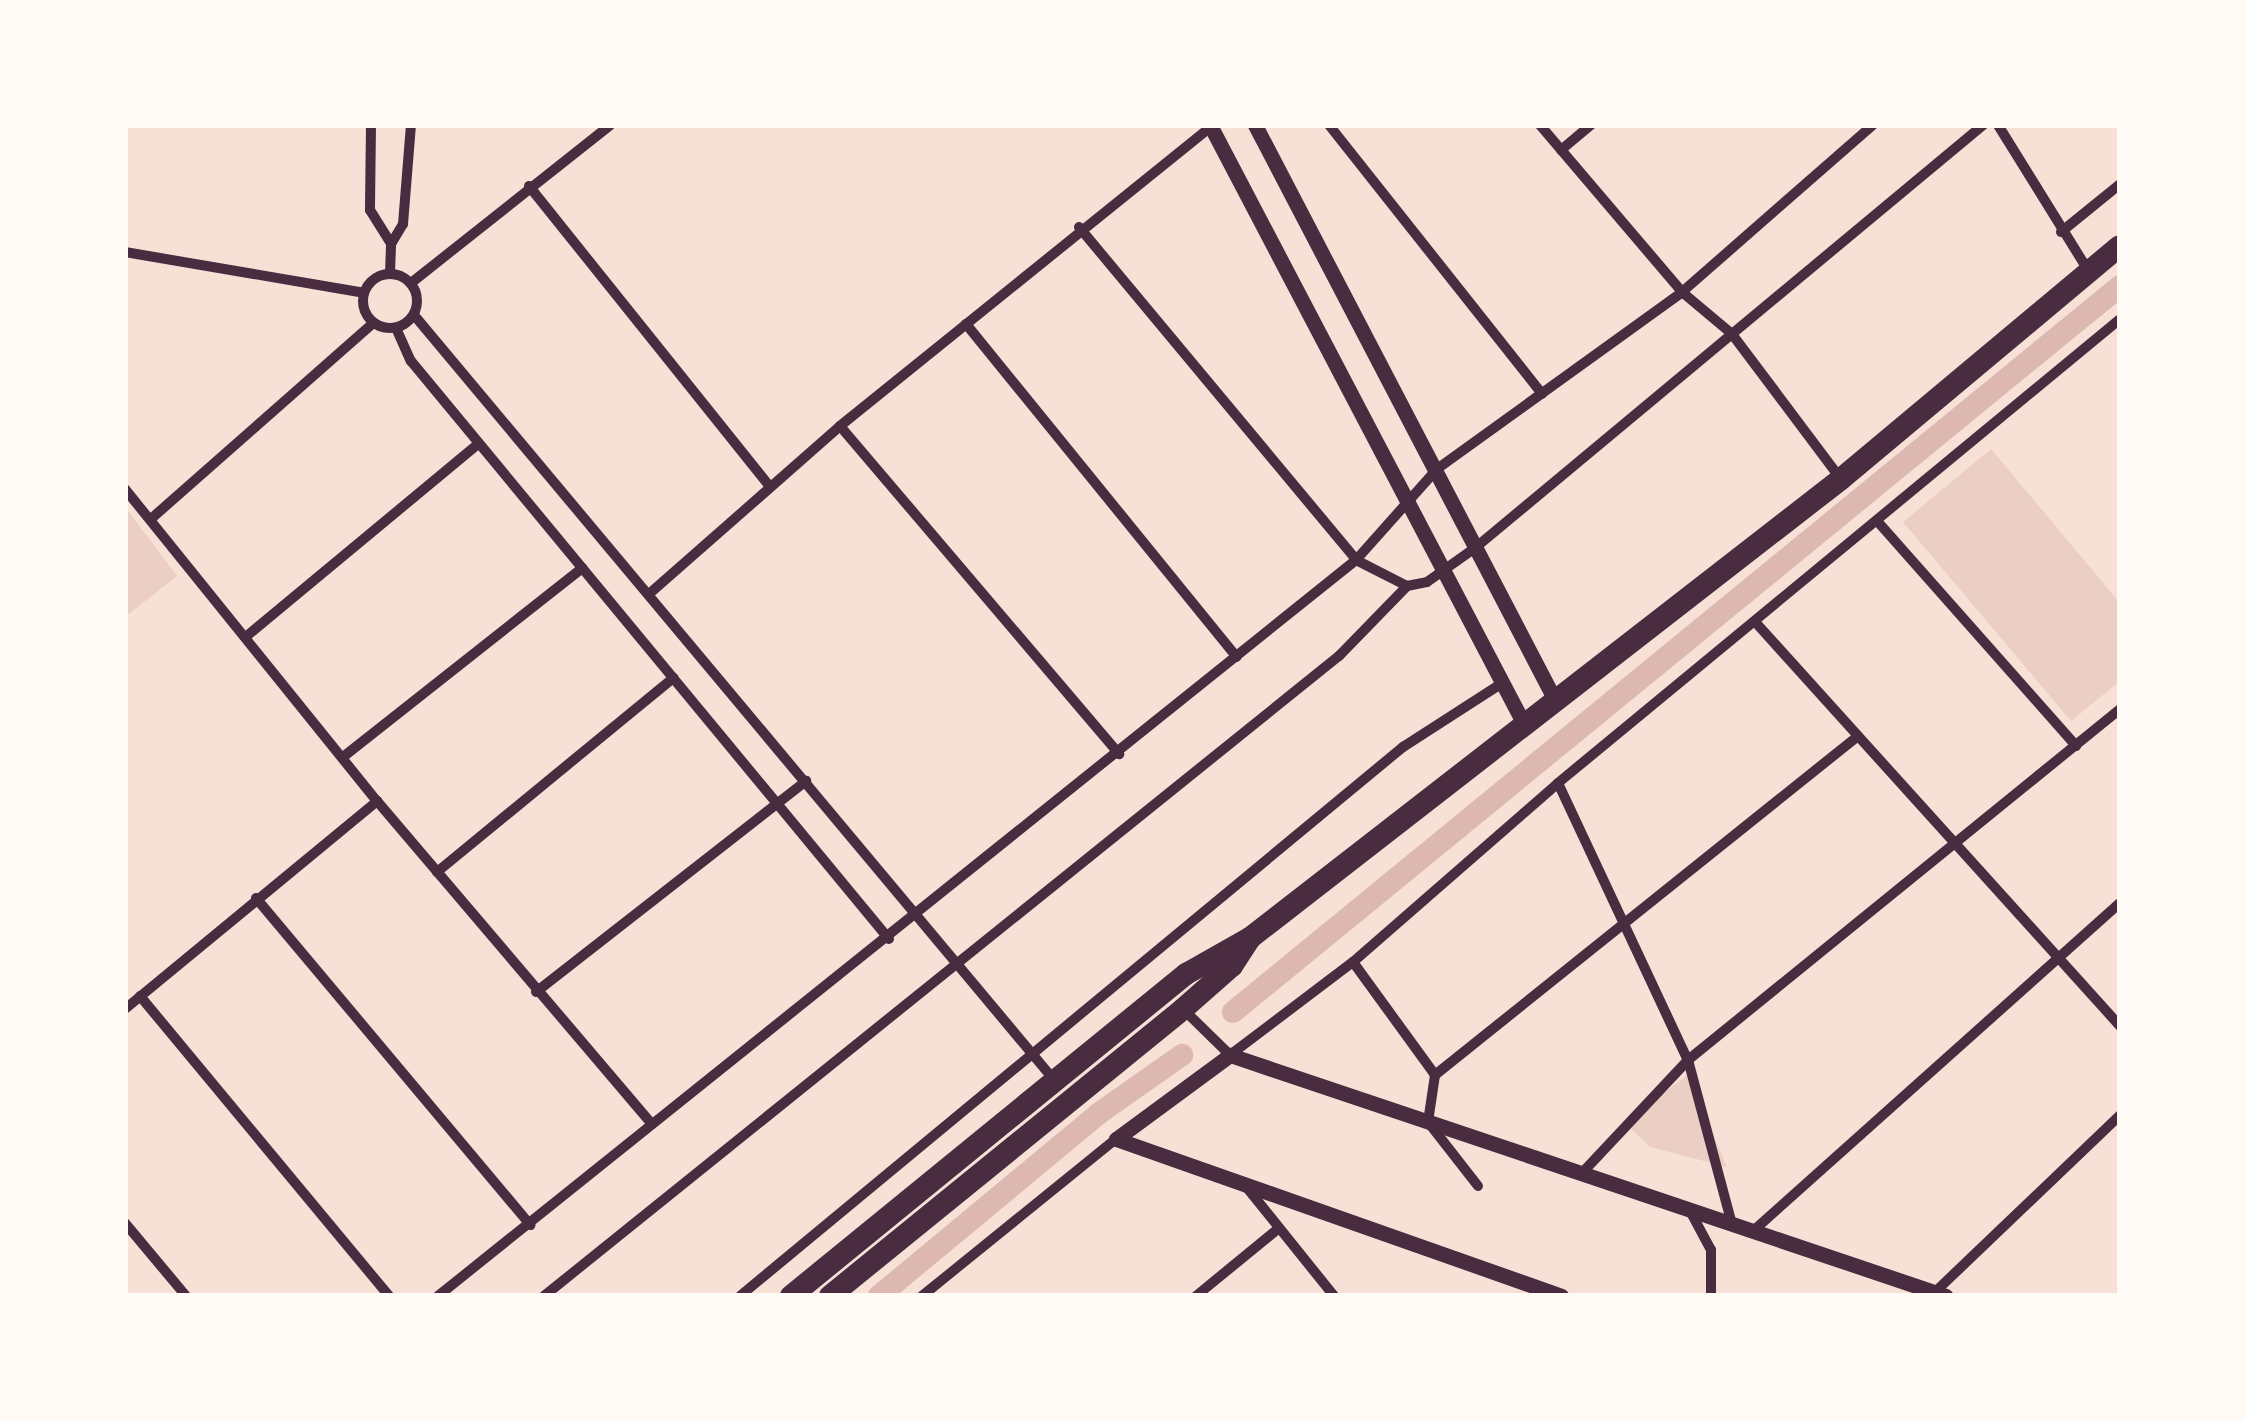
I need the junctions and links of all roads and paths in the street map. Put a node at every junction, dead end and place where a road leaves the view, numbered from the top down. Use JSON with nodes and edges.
{"nodes":[{"id":1,"x":371,"y":125,"type":"edge"},
{"id":2,"x":411,"y":125,"type":"edge"},
{"id":3,"x":610,"y":125,"type":"edge"},
{"id":4,"x":1255,"y":125,"type":"edge"},
{"id":5,"x":1329,"y":125,"type":"edge"},
{"id":6,"x":1540,"y":125,"type":"edge"},
{"id":7,"x":1591,"y":125,"type":"edge"},
{"id":8,"x":1873,"y":125,"type":"edge"},
{"id":9,"x":1983,"y":125,"type":"edge"},
{"id":10,"x":1998,"y":125,"type":"edge"},
{"id":11,"x":1210,"y":126,"type":"edge"},
{"id":12,"x":1561,"y":150,"type":"junction"},
{"id":13,"x":2120,"y":184,"type":"edge"},
{"id":14,"x":529,"y":186,"type":"junction"},
{"id":15,"x":1079,"y":227,"type":"junction"},
{"id":16,"x":2061,"y":232,"type":"junction"},
{"id":17,"x":392,"y":244,"type":"junction"},
{"id":18,"x":2120,"y":246,"type":"edge"},
{"id":19,"x":125,"y":252,"type":"edge"},
{"id":20,"x":2089,"y":271,"type":"junction"},
{"id":21,"x":390,"y":274,"type":"junction"},
{"id":22,"x":411,"y":283,"type":"junction"},
{"id":23,"x":364,"y":292,"type":"junction"},
{"id":24,"x":1682,"y":292,"type":"junction"},
{"id":25,"x":414,"y":315,"type":"junction"},
{"id":26,"x":2119,"y":321,"type":"edge"},
{"id":27,"x":374,"y":324,"type":"junction"},
{"id":28,"x":966,"y":324,"type":"junction"},
{"id":29,"x":396,"y":328,"type":"junction"},
{"id":30,"x":1732,"y":334,"type":"junction"},
{"id":31,"x":1542,"y":394,"type":"junction"},
{"id":32,"x":840,"y":426,"type":"junction"},
{"id":33,"x":479,"y":443,"type":"junction"},
{"id":34,"x":1438,"y":469,"type":"junction"},
{"id":35,"x":1840,"y":479,"type":"junction"},
{"id":36,"x":769,"y":486,"type":"junction"},
{"id":37,"x":125,"y":489,"type":"edge"},
{"id":38,"x":1408,"y":495,"type":"junction"},
{"id":39,"x":152,"y":518,"type":"junction"},
{"id":40,"x":1878,"y":522,"type":"junction"},
{"id":41,"x":1475,"y":548,"type":"junction"},
{"id":42,"x":1356,"y":560,"type":"junction"},
{"id":43,"x":582,"y":568,"type":"junction"},
{"id":44,"x":1446,"y":571,"type":"junction"},
{"id":45,"x":1407,"y":586,"type":"junction"},
{"id":46,"x":649,"y":594,"type":"junction"},
{"id":47,"x":1757,"y":624,"type":"junction"},
{"id":48,"x":248,"y":635,"type":"junction"},
{"id":49,"x":1237,"y":658,"type":"junction"},
{"id":50,"x":673,"y":678,"type":"junction"},
{"id":51,"x":1505,"y":682,"type":"junction"},
{"id":52,"x":1556,"y":700,"type":"junction"},
{"id":53,"x":2120,"y":709,"type":"edge"},
{"id":54,"x":1525,"y":726,"type":"junction"},
{"id":55,"x":1858,"y":736,"type":"junction"},
{"id":56,"x":2076,"y":746,"type":"junction"},
{"id":57,"x":1119,"y":754,"type":"junction"},
{"id":58,"x":343,"y":757,"type":"junction"},
{"id":59,"x":806,"y":781,"type":"junction"},
{"id":60,"x":1558,"y":783,"type":"junction"},
{"id":61,"x":377,"y":801,"type":"junction"},
{"id":62,"x":776,"y":803,"type":"junction"},
{"id":63,"x":1956,"y":845,"type":"junction"},
{"id":64,"x":437,"y":872,"type":"junction"},
{"id":65,"x":256,"y":898,"type":"junction"},
{"id":66,"x":2120,"y":903,"type":"edge"},
{"id":67,"x":918,"y":916,"type":"junction"},
{"id":68,"x":1627,"y":924,"type":"junction"},
{"id":69,"x":1250,"y":938,"type":"junction"},
{"id":70,"x":889,"y":939,"type":"junction"},
{"id":71,"x":2056,"y":956,"type":"junction"},
{"id":72,"x":1353,"y":962,"type":"junction"},
{"id":73,"x":957,"y":963,"type":"junction"},
{"id":74,"x":536,"y":992,"type":"junction"},
{"id":75,"x":140,"y":996,"type":"junction"},
{"id":76,"x":125,"y":1009,"type":"edge"},
{"id":77,"x":1190,"y":1017,"type":"junction"},
{"id":78,"x":2120,"y":1026,"type":"edge"},
{"id":79,"x":1030,"y":1051,"type":"junction"},
{"id":80,"x":1230,"y":1055,"type":"junction"},
{"id":81,"x":1688,"y":1060,"type":"junction"},
{"id":82,"x":1434,"y":1075,"type":"junction"},
{"id":83,"x":1054,"y":1080,"type":"junction"},
{"id":84,"x":2120,"y":1115,"type":"edge"},
{"id":85,"x":1428,"y":1122,"type":"junction"},
{"id":86,"x":652,"y":1124,"type":"junction"},
{"id":87,"x":1116,"y":1139,"type":"junction"},
{"id":88,"x":1582,"y":1173,"type":"junction"},
{"id":89,"x":1239,"y":1178,"type":"junction"},
{"id":90,"x":1478,"y":1186,"type":"dead end"},
{"id":91,"x":1688,"y":1209,"type":"junction"},
{"id":92,"x":125,"y":1223,"type":"edge"},
{"id":93,"x":1732,"y":1224,"type":"junction"},
{"id":94,"x":530,"y":1225,"type":"junction"},
{"id":95,"x":1278,"y":1229,"type":"junction"},
{"id":96,"x":1753,"y":1231,"type":"junction"},
{"id":97,"x":1941,"y":1294,"type":"edge"},
{"id":98,"x":186,"y":1296,"type":"edge"},
{"id":99,"x":389,"y":1296,"type":"edge"},
{"id":100,"x":438,"y":1296,"type":"edge"},
{"id":101,"x":544,"y":1296,"type":"edge"},
{"id":102,"x":740,"y":1296,"type":"edge"},
{"id":103,"x":791,"y":1296,"type":"edge"},
{"id":104,"x":830,"y":1296,"type":"edge"},
{"id":105,"x":922,"y":1296,"type":"edge"},
{"id":106,"x":1196,"y":1296,"type":"edge"},
{"id":107,"x":1334,"y":1296,"type":"edge"},
{"id":108,"x":1561,"y":1296,"type":"edge"},
{"id":109,"x":1710,"y":1296,"type":"edge"}],
"edges":[{"from":1,"to":17,"type":"street"},
{"from":2,"to":17,"type":"street"},
{"from":3,"to":14,"type":"street"},
{"from":4,"to":34,"type":"street"},
{"from":5,"to":31,"type":"street"},
{"from":6,"to":12,"type":"street"},
{"from":7,"to":12,"type":"street"},
{"from":8,"to":24,"type":"street"},
{"from":9,"to":30,"type":"street"},
{"from":10,"to":16,"type":"street"},
{"from":11,"to":15,"type":"street"},
{"from":11,"to":38,"type":"street"},
{"from":12,"to":24,"type":"street"},
{"from":13,"to":16,"type":"street"},
{"from":14,"to":22,"type":"street"},
{"from":14,"to":36,"type":"street"},
{"from":15,"to":28,"type":"street"},
{"from":15,"to":42,"type":"street"},
{"from":16,"to":20,"type":"street"},
{"from":17,"to":21,"type":"street"},
{"from":18,"to":20,"type":"highway"},
{"from":19,"to":23,"type":"street"},
{"from":20,"to":35,"type":"highway"},
{"from":21,"to":22,"type":"street"},
{"from":21,"to":23,"type":"street"},
{"from":22,"to":25,"type":"street"},
{"from":23,"to":27,"type":"street"},
{"from":24,"to":30,"type":"street"},
{"from":24,"to":31,"type":"street"},
{"from":25,"to":29,"type":"street"},
{"from":25,"to":46,"type":"street"},
{"from":26,"to":40,"type":"street"},
{"from":27,"to":29,"type":"street"},
{"from":27,"to":39,"type":"street"},
{"from":28,"to":32,"type":"street"},
{"from":28,"to":49,"type":"street"},
{"from":29,"to":33,"type":"street"},
{"from":30,"to":35,"type":"street"},
{"from":30,"to":41,"type":"street"},
{"from":31,"to":34,"type":"street"},
{"from":32,"to":36,"type":"street"},
{"from":32,"to":57,"type":"street"},
{"from":33,"to":43,"type":"street"},
{"from":33,"to":48,"type":"street"},
{"from":34,"to":38,"type":"street"},
{"from":34,"to":41,"type":"street"},
{"from":35,"to":52,"type":"highway"},
{"from":36,"to":46,"type":"street"},
{"from":37,"to":39,"type":"street"},
{"from":38,"to":42,"type":"street"},
{"from":38,"to":44,"type":"street"},
{"from":39,"to":48,"type":"street"},
{"from":40,"to":47,"type":"street"},
{"from":40,"to":56,"type":"street"},
{"from":41,"to":44,"type":"street"},
{"from":41,"to":52,"type":"street"},
{"from":42,"to":45,"type":"street"},
{"from":42,"to":49,"type":"street"},
{"from":43,"to":50,"type":"street"},
{"from":43,"to":58,"type":"street"},
{"from":44,"to":45,"type":"street"},
{"from":44,"to":51,"type":"street"},
{"from":45,"to":73,"type":"street"},
{"from":46,"to":59,"type":"street"},
{"from":47,"to":55,"type":"street"},
{"from":47,"to":60,"type":"street"},
{"from":48,"to":58,"type":"street"},
{"from":49,"to":57,"type":"street"},
{"from":50,"to":62,"type":"street"},
{"from":50,"to":64,"type":"street"},
{"from":51,"to":54,"type":"street"},
{"from":51,"to":79,"type":"street"},
{"from":52,"to":54,"type":"highway"},
{"from":53,"to":56,"type":"street"},
{"from":54,"to":69,"type":"highway"},
{"from":55,"to":63,"type":"street"},
{"from":55,"to":68,"type":"street"},
{"from":56,"to":63,"type":"street"},
{"from":57,"to":67,"type":"street"},
{"from":58,"to":61,"type":"street"},
{"from":59,"to":62,"type":"street"},
{"from":59,"to":67,"type":"street"},
{"from":60,"to":68,"type":"street"},
{"from":60,"to":72,"type":"street"},
{"from":61,"to":64,"type":"street"},
{"from":61,"to":65,"type":"street"},
{"from":62,"to":70,"type":"street"},
{"from":62,"to":74,"type":"street"},
{"from":63,"to":71,"type":"street"},
{"from":63,"to":81,"type":"street"},
{"from":64,"to":74,"type":"street"},
{"from":65,"to":75,"type":"street"},
{"from":65,"to":94,"type":"street"},
{"from":66,"to":71,"type":"street"},
{"from":67,"to":70,"type":"street"},
{"from":67,"to":73,"type":"street"},
{"from":68,"to":81,"type":"street"},
{"from":68,"to":82,"type":"street"},
{"from":69,"to":77,"type":"highway"},
{"from":69,"to":83,"type":"highway"},
{"from":70,"to":86,"type":"street"},
{"from":71,"to":78,"type":"street"},
{"from":71,"to":96,"type":"street"},
{"from":72,"to":80,"type":"street"},
{"from":72,"to":82,"type":"street"},
{"from":73,"to":79,"type":"street"},
{"from":73,"to":101,"type":"street"},
{"from":74,"to":86,"type":"street"},
{"from":75,"to":76,"type":"street"},
{"from":75,"to":99,"type":"street"},
{"from":77,"to":80,"type":"street"},
{"from":77,"to":104,"type":"highway"},
{"from":79,"to":83,"type":"street"},
{"from":79,"to":102,"type":"street"},
{"from":80,"to":85,"type":"street"},
{"from":80,"to":87,"type":"street"},
{"from":81,"to":88,"type":"street"},
{"from":81,"to":93,"type":"street"},
{"from":82,"to":85,"type":"street"},
{"from":83,"to":103,"type":"highway"},
{"from":84,"to":97,"type":"street"},
{"from":85,"to":88,"type":"street"},
{"from":85,"to":90,"type":"street"},
{"from":86,"to":94,"type":"street"},
{"from":87,"to":89,"type":"street"},
{"from":87,"to":105,"type":"street"},
{"from":88,"to":91,"type":"street"},
{"from":89,"to":95,"type":"street"},
{"from":89,"to":108,"type":"street"},
{"from":91,"to":93,"type":"street"},
{"from":91,"to":109,"type":"street"},
{"from":92,"to":98,"type":"street"},
{"from":93,"to":96,"type":"street"},
{"from":94,"to":100,"type":"street"},
{"from":95,"to":106,"type":"street"},
{"from":95,"to":107,"type":"street"},
{"from":96,"to":97,"type":"street"}]}
